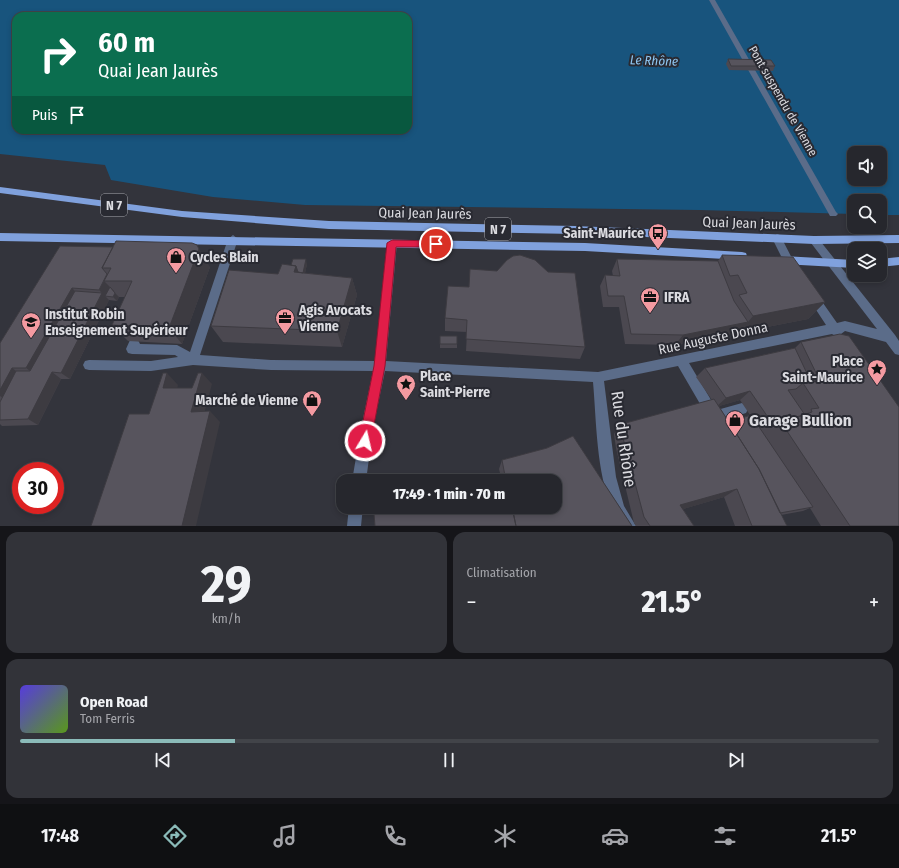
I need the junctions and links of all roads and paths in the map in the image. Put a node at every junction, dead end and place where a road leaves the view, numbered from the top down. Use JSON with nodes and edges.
{"nodes":[{"id":1,"x":712,"y":0,"type":"edge"},
{"id":2,"x":0,"y":190,"type":"edge"},
{"id":3,"x":833,"y":214,"type":"dead end"},
{"id":4,"x":0,"y":237,"type":"edge"},
{"id":5,"x":777,"y":238,"type":"junction"},
{"id":6,"x":233,"y":239,"type":"junction"},
{"id":7,"x":899,"y":239,"type":"edge"},
{"id":8,"x":814,"y":240,"type":"junction"},
{"id":9,"x":392,"y":243,"type":"junction"},
{"id":10,"x":748,"y":257,"type":"edge"},
{"id":11,"x":776,"y":259,"type":"edge"},
{"id":12,"x":788,"y":260,"type":"junction"},
{"id":13,"x":899,"y":261,"type":"edge"},
{"id":14,"x":887,"y":262,"type":"edge"},
{"id":15,"x":833,"y":264,"type":"junction"},
{"id":16,"x":847,"y":264,"type":"edge"},
{"id":17,"x":797,"y":276,"type":"edge"},
{"id":18,"x":806,"y":289,"type":"edge"},
{"id":19,"x":834,"y":328,"type":"junction"},
{"id":20,"x":890,"y":338,"type":"junction"},
{"id":21,"x":844,"y":341,"type":"edge"},
{"id":22,"x":134,"y":344,"type":"edge"},
{"id":23,"x":899,"y":350,"type":"edge"},
{"id":24,"x":193,"y":360,"type":"junction"},
{"id":25,"x":681,"y":360,"type":"junction"},
{"id":26,"x":89,"y":365,"type":"dead end"},
{"id":27,"x":380,"y":366,"type":"junction"},
{"id":28,"x":598,"y":377,"type":"junction"},
{"id":29,"x":742,"y":409,"type":"edge"},
{"id":30,"x":361,"y":474,"type":"edge"},
{"id":31,"x":355,"y":514,"type":"edge"},
{"id":32,"x":354,"y":526,"type":"edge"},
{"id":33,"x":629,"y":526,"type":"edge"}],
"edges":[{"from":1,"to":3,"type":"street","name":"Pont suspendu de Vienne"},
{"from":2,"to":5,"type":"main road","name":"Quai Jean Jaurès","number":"N 7"},
{"from":4,"to":6,"type":"main road","number":"N 7"},
{"from":5,"to":8,"type":"main road","name":"Quai Jean Jaurès","number":"N 7"},
{"from":5,"to":12,"type":"street"},
{"from":6,"to":9,"type":"main road","number":"N 7"},
{"from":6,"to":24,"type":"street"},
{"from":7,"to":8,"type":"main road","name":"Quai Jean Jaurès","number":"N 7"},
{"from":8,"to":15,"type":"street"},
{"from":9,"to":10,"type":"main road","number":"N 7"},
{"from":9,"to":27,"type":"street"},
{"from":11,"to":12,"type":"main road"},
{"from":12,"to":15,"type":"main road"},
{"from":12,"to":17,"type":"street"},
{"from":13,"to":14,"type":"main road"},
{"from":15,"to":16,"type":"main road"},
{"from":15,"to":20,"type":"street"},
{"from":18,"to":19,"type":"street"},
{"from":19,"to":20,"type":"street"},
{"from":19,"to":21,"type":"street"},
{"from":19,"to":25,"type":"street","name":"Rue Auguste Donna"},
{"from":20,"to":23,"type":"street"},
{"from":22,"to":24,"type":"street"},
{"from":24,"to":26,"type":"street"},
{"from":24,"to":27,"type":"street"},
{"from":25,"to":28,"type":"street","name":"Rue Auguste Donna"},
{"from":25,"to":29,"type":"street"},
{"from":27,"to":28,"type":"street"},
{"from":27,"to":30,"type":"street"},
{"from":28,"to":33,"type":"street","name":"Rue du Rhône"},
{"from":31,"to":32,"type":"street"}]}
